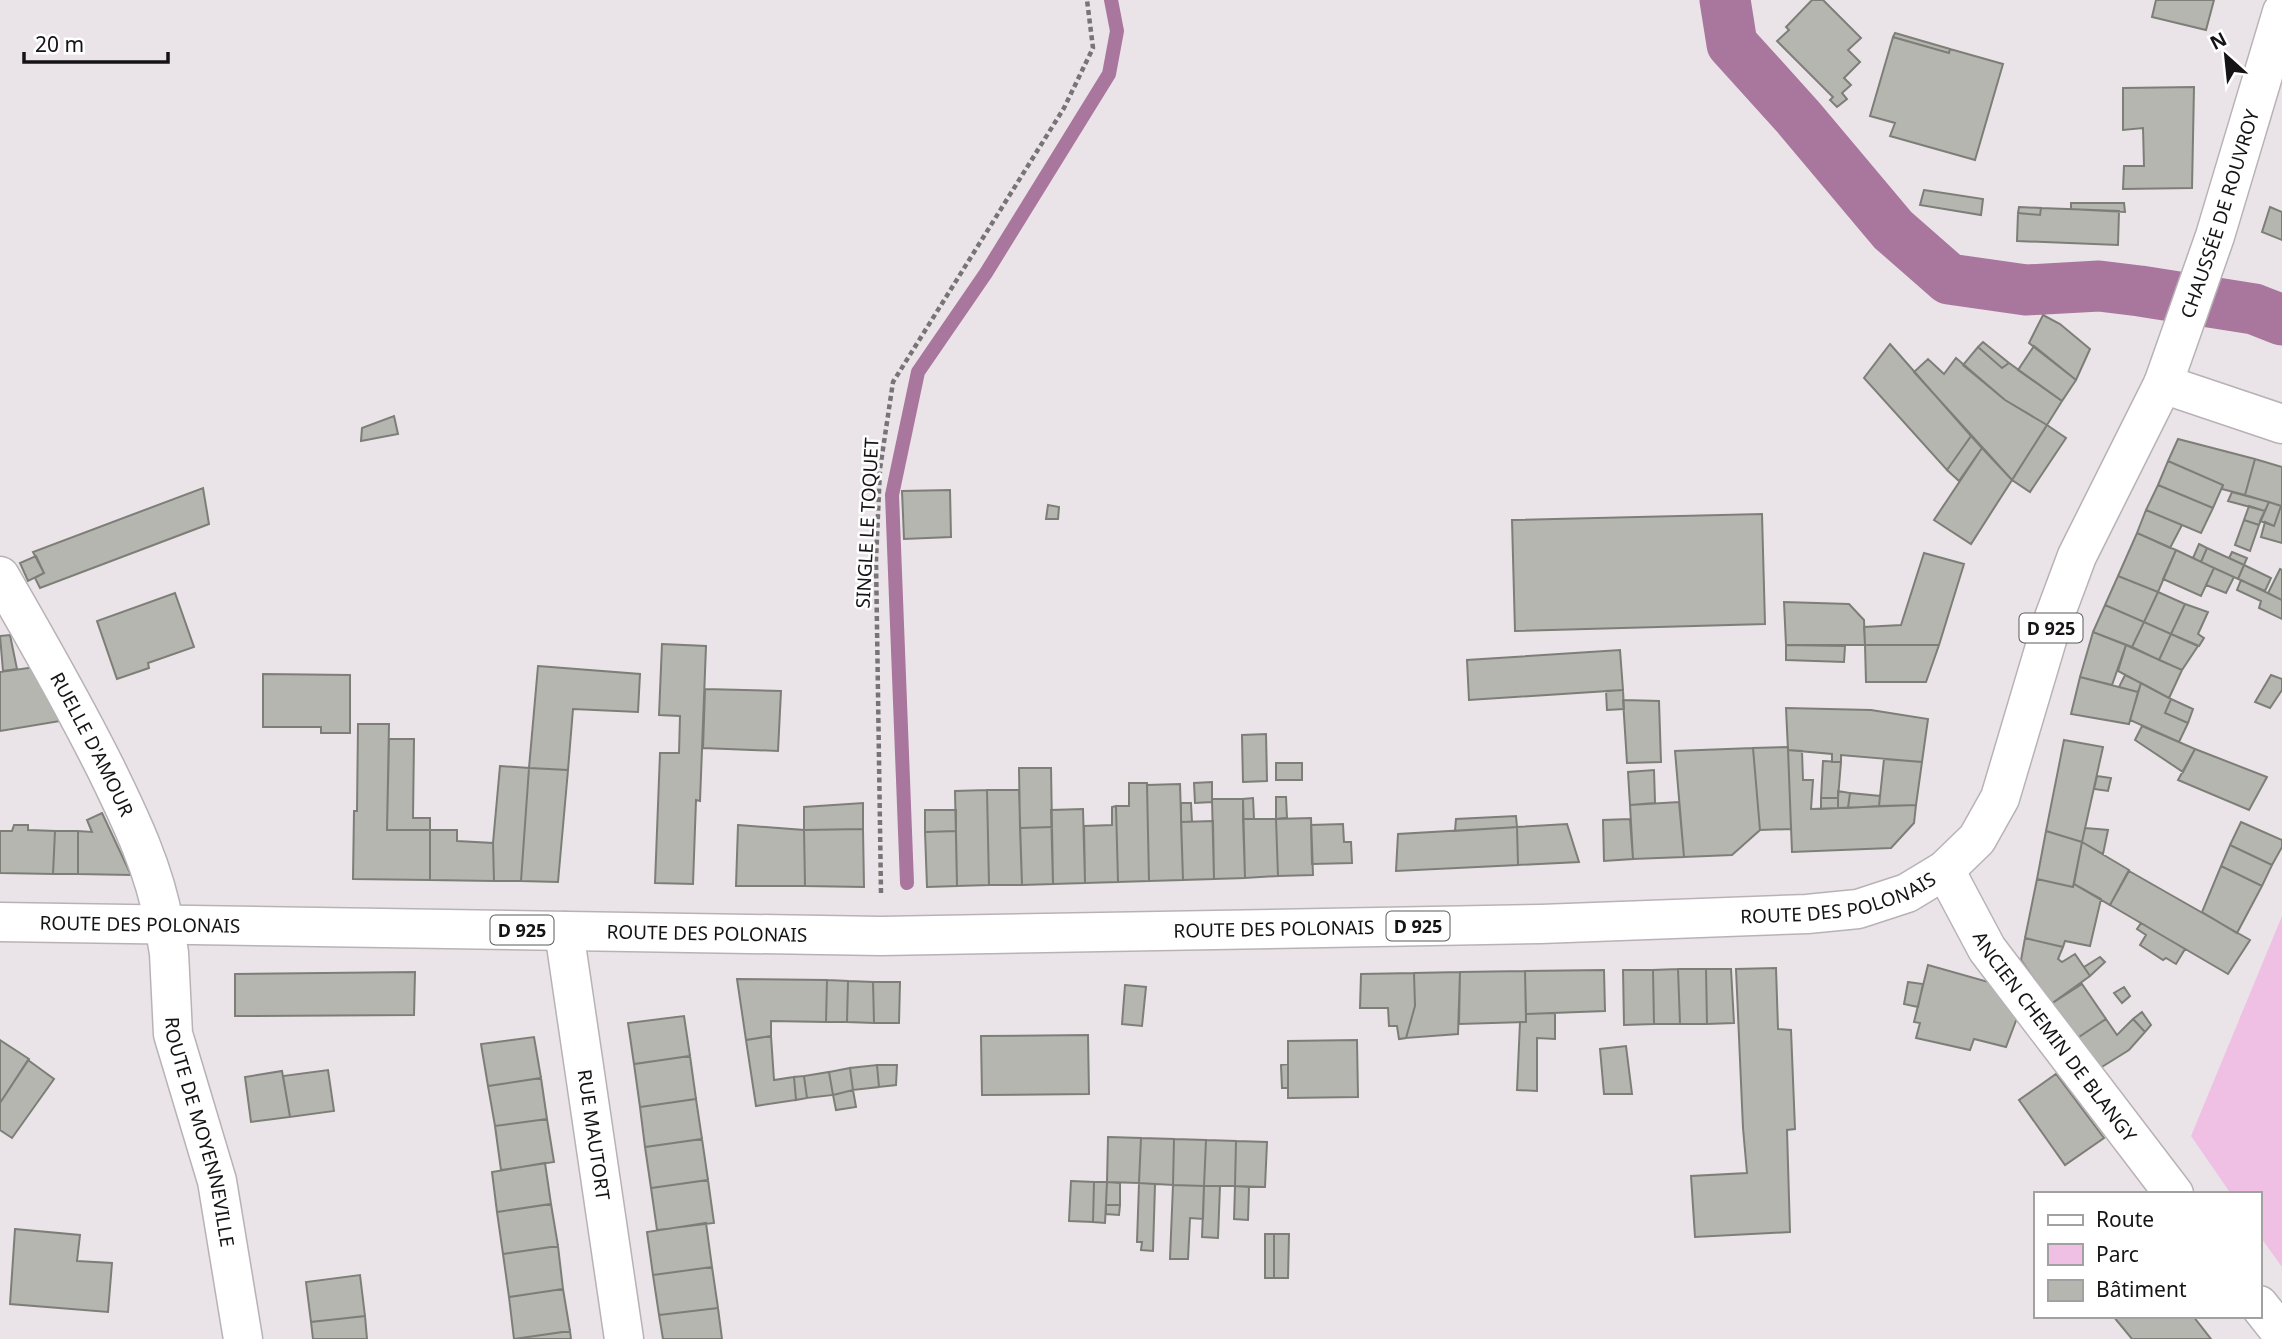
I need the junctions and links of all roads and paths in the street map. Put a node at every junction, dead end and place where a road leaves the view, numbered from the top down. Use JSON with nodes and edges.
{"nodes":[{"id":1,"x":1087,"y":0,"type":"edge"},
{"id":2,"x":2282,"y":12,"type":"edge"},
{"id":3,"x":2181,"y":333,"type":"joint"},
{"id":4,"x":2163,"y":384,"type":"junction"},
{"id":5,"x":2282,"y":424,"type":"edge"},
{"id":6,"x":0,"y":576,"type":"edge"},
{"id":7,"x":1945,"y":870,"type":"junction"},
{"id":8,"x":0,"y":922,"type":"edge"},
{"id":9,"x":163,"y":924,"type":"junction"},
{"id":10,"x":564,"y":931,"type":"junction"},
{"id":11,"x":881,"y":936,"type":"junction"},
{"id":12,"x":2172,"y":1192,"type":"edge"},
{"id":13,"x":2261,"y":1308,"type":"edge"},
{"id":14,"x":2282,"y":1334,"type":"edge"},
{"id":15,"x":243,"y":1339,"type":"edge"},
{"id":16,"x":624,"y":1339,"type":"edge"}],
"edges":[{"from":1,"to":11,"type":"path","name":"SINGLE LE TOQUET"},
{"from":2,"to":3,"type":"main road","name":"CHAUSSÉE DE ROUVROY","number":"D 925"},
{"from":3,"to":4,"type":"main road","name":"ROUTE DES POLONAIS","number":"D 925"},
{"from":4,"to":5,"type":"main road"},
{"from":4,"to":7,"type":"main road","name":"ROUTE DES POLONAIS","number":"D 925"},
{"from":6,"to":9,"type":"main road","name":"RUELLE D'AMOUR"},
{"from":7,"to":11,"type":"main road","name":"ROUTE DES POLONAIS","number":"D 925"},
{"from":7,"to":12,"type":"main road","name":"ANCIEN CHEMIN DE BLANGY"},
{"from":8,"to":9,"type":"main road","name":"ROUTE DES POLONAIS","number":"D 925"},
{"from":9,"to":10,"type":"main road","name":"ROUTE DES POLONAIS","number":"D 925"},
{"from":9,"to":15,"type":"main road","name":"ROUTE DE MOYENNEVILLE"},
{"from":10,"to":11,"type":"main road","name":"ROUTE DES POLONAIS","number":"D 925"},
{"from":10,"to":16,"type":"main road","name":"RUE MAUTORT"},
{"from":13,"to":14,"type":"main road"}]}
